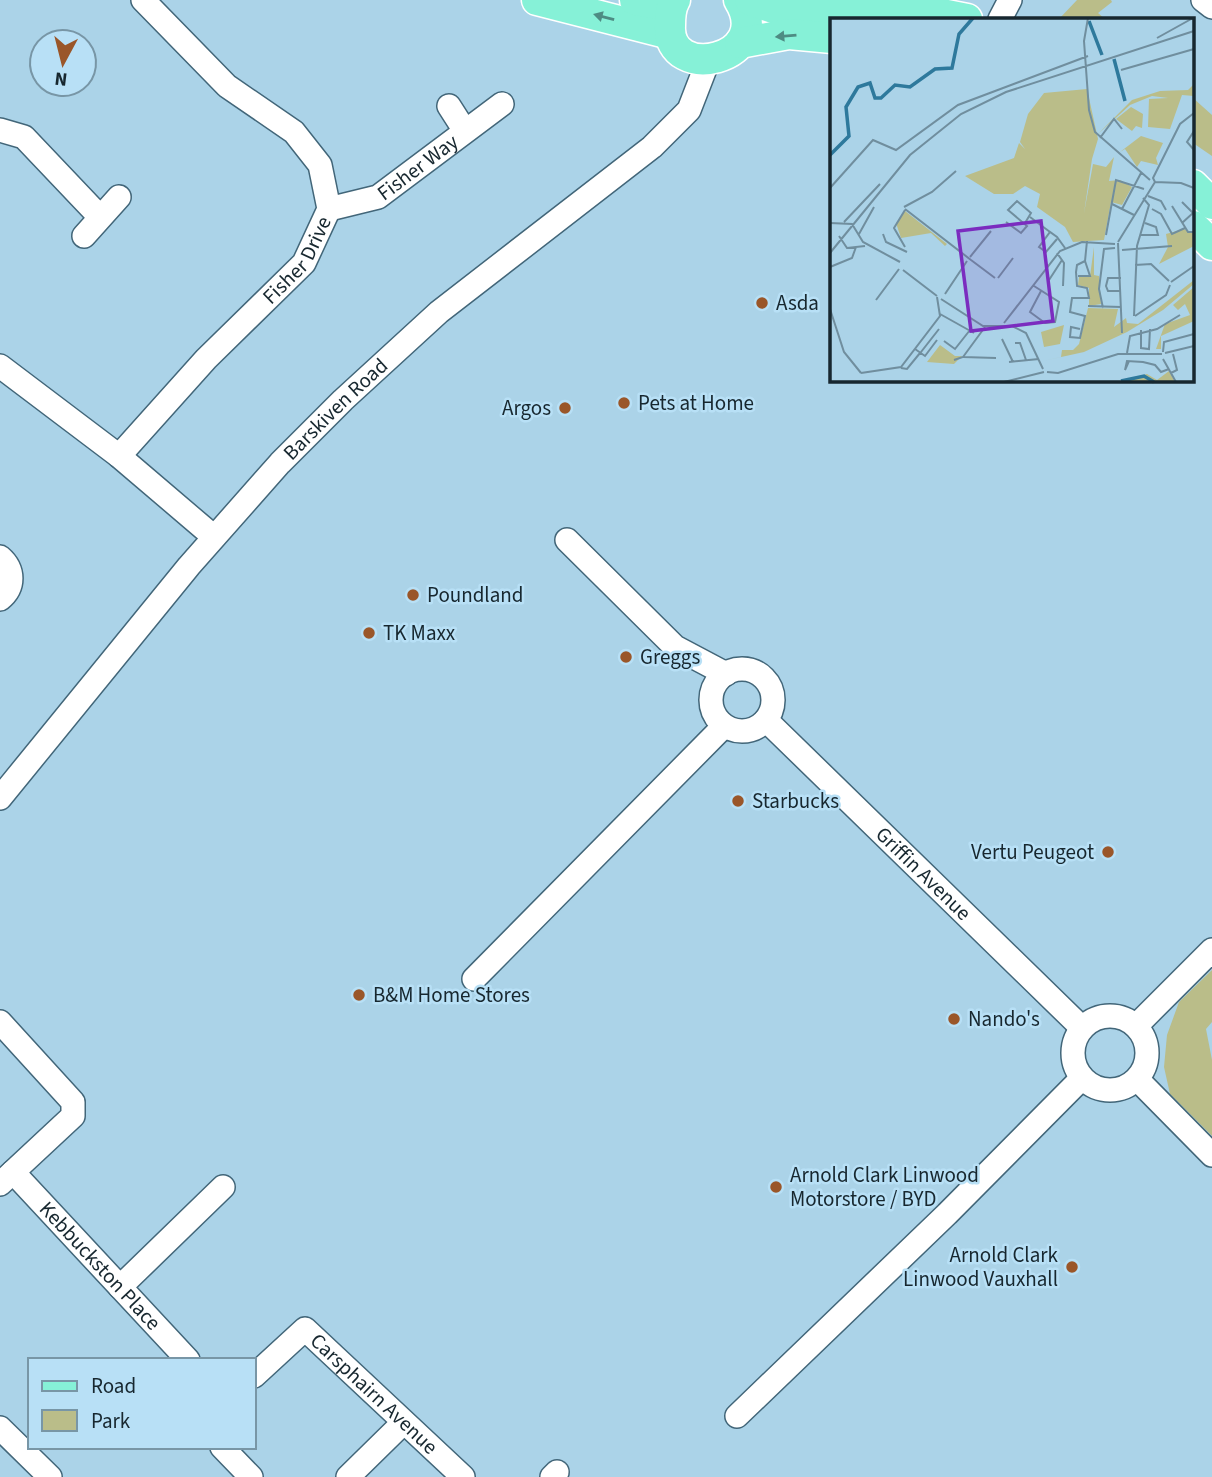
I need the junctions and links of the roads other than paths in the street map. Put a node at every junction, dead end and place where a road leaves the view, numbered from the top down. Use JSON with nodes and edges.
{"nodes":[{"id":1,"x":144,"y":0,"type":"edge"},
{"id":2,"x":537,"y":0,"type":"edge"},
{"id":3,"x":635,"y":0,"type":"edge"},
{"id":4,"x":739,"y":0,"type":"edge"},
{"id":5,"x":750,"y":0,"type":"edge"},
{"id":6,"x":1010,"y":0,"type":"edge"},
{"id":7,"x":1203,"y":0,"type":"edge"},
{"id":8,"x":1212,"y":7,"type":"edge"},
{"id":9,"x":672,"y":13,"type":"edge"},
{"id":10,"x":962,"y":18,"type":"edge"},
{"id":11,"x":1001,"y":18,"type":"edge"},
{"id":12,"x":830,"y":38,"type":"edge"},
{"id":13,"x":740,"y":43,"type":"junction"},
{"id":14,"x":708,"y":61,"type":"junction"},
{"id":15,"x":502,"y":104,"type":"dead end"},
{"id":16,"x":449,"y":106,"type":"dead end"},
{"id":17,"x":0,"y":130,"type":"edge"},
{"id":18,"x":465,"y":131,"type":"junction"},
{"id":19,"x":119,"y":197,"type":"dead end"},
{"id":20,"x":329,"y":209,"type":"junction"},
{"id":21,"x":100,"y":217,"type":"junction"},
{"id":22,"x":1194,"y":227,"type":"edge"},
{"id":23,"x":84,"y":236,"type":"dead end"},
{"id":24,"x":1212,"y":245,"type":"edge"},
{"id":25,"x":0,"y":366,"type":"edge"},
{"id":26,"x":119,"y":456,"type":"junction"},
{"id":27,"x":214,"y":537,"type":"junction"},
{"id":28,"x":567,"y":540,"type":"dead end"},
{"id":29,"x":0,"y":557,"type":"edge"},
{"id":30,"x":0,"y":598,"type":"edge"},
{"id":31,"x":726,"y":674,"type":"junction"},
{"id":32,"x":766,"y":720,"type":"junction"},
{"id":33,"x":724,"y":726,"type":"junction"},
{"id":34,"x":0,"y":798,"type":"edge"},
{"id":35,"x":1212,"y":950,"type":"edge"},
{"id":36,"x":474,"y":979,"type":"dead end"},
{"id":37,"x":0,"y":1022,"type":"edge"},
{"id":38,"x":1136,"y":1026,"type":"junction"},
{"id":39,"x":1082,"y":1028,"type":"junction"},
{"id":40,"x":1082,"y":1078,"type":"junction"},
{"id":41,"x":1137,"y":1079,"type":"junction"},
{"id":42,"x":1212,"y":1155,"type":"edge"},
{"id":43,"x":6,"y":1178,"type":"edge"},
{"id":44,"x":223,"y":1187,"type":"dead end"},
{"id":45,"x":120,"y":1287,"type":"junction"},
{"id":46,"x":186,"y":1358,"type":"edge"},
{"id":47,"x":256,"y":1374,"type":"edge"},
{"id":48,"x":737,"y":1416,"type":"dead end"},
{"id":49,"x":403,"y":1423,"type":"junction"},
{"id":50,"x":0,"y":1429,"type":"edge"},
{"id":51,"x":50,"y":1477,"type":"edge"},
{"id":52,"x":348,"y":1477,"type":"edge"},
{"id":53,"x":463,"y":1477,"type":"edge"}],
"edges":[{"from":1,"to":20,"type":"street","name":"Fisher Drive"},
{"from":9,"to":2,"type":"main road","one_way":true},
{"from":3,"to":9,"type":"main road"},
{"from":4,"to":13,"type":"main road"},
{"from":5,"to":10,"type":"main road"},
{"from":6,"to":11,"type":"street"},
{"from":7,"to":8,"type":"street"},
{"from":9,"to":14,"type":"main road"},
{"from":12,"to":13,"type":"main road","one_way":true},
{"from":13,"to":14,"type":"main road"},
{"from":14,"to":27,"type":"street","name":"Barskiven Road"},
{"from":15,"to":18,"type":"street","name":"Fisher Way"},
{"from":16,"to":18,"type":"street","name":"Fisher Way"},
{"from":17,"to":21,"type":"street"},
{"from":18,"to":20,"type":"street","name":"Fisher Way"},
{"from":19,"to":21,"type":"street"},
{"from":20,"to":26,"type":"street","name":"Fisher Drive"},
{"from":21,"to":23,"type":"street"},
{"from":22,"to":24,"type":"main road"},
{"from":25,"to":26,"type":"street"},
{"from":26,"to":27,"type":"street"},
{"from":27,"to":34,"type":"street","name":"Barskiven Road"},
{"from":28,"to":31,"type":"street"},
{"from":29,"to":30,"type":"street"},
{"from":31,"to":32,"type":"street"},
{"from":31,"to":33,"type":"street"},
{"from":32,"to":33,"type":"street"},
{"from":32,"to":39,"type":"street","name":"Griffin Avenue"},
{"from":33,"to":36,"type":"street"},
{"from":35,"to":38,"type":"street"},
{"from":37,"to":43,"type":"street"},
{"from":38,"to":39,"type":"street"},
{"from":38,"to":41,"type":"street"},
{"from":39,"to":40,"type":"street"},
{"from":40,"to":41,"type":"street"},
{"from":40,"to":48,"type":"street"},
{"from":41,"to":42,"type":"street"},
{"from":43,"to":45,"type":"street","name":"Kebbuckston Place"},
{"from":44,"to":45,"type":"street"},
{"from":45,"to":46,"type":"street","name":"Kebbuckston Place"},
{"from":47,"to":49,"type":"street","name":"Carsphairn Avenue"},
{"from":49,"to":52,"type":"street"},
{"from":49,"to":53,"type":"street","name":"Carsphairn Avenue"},
{"from":50,"to":51,"type":"street"}]}
